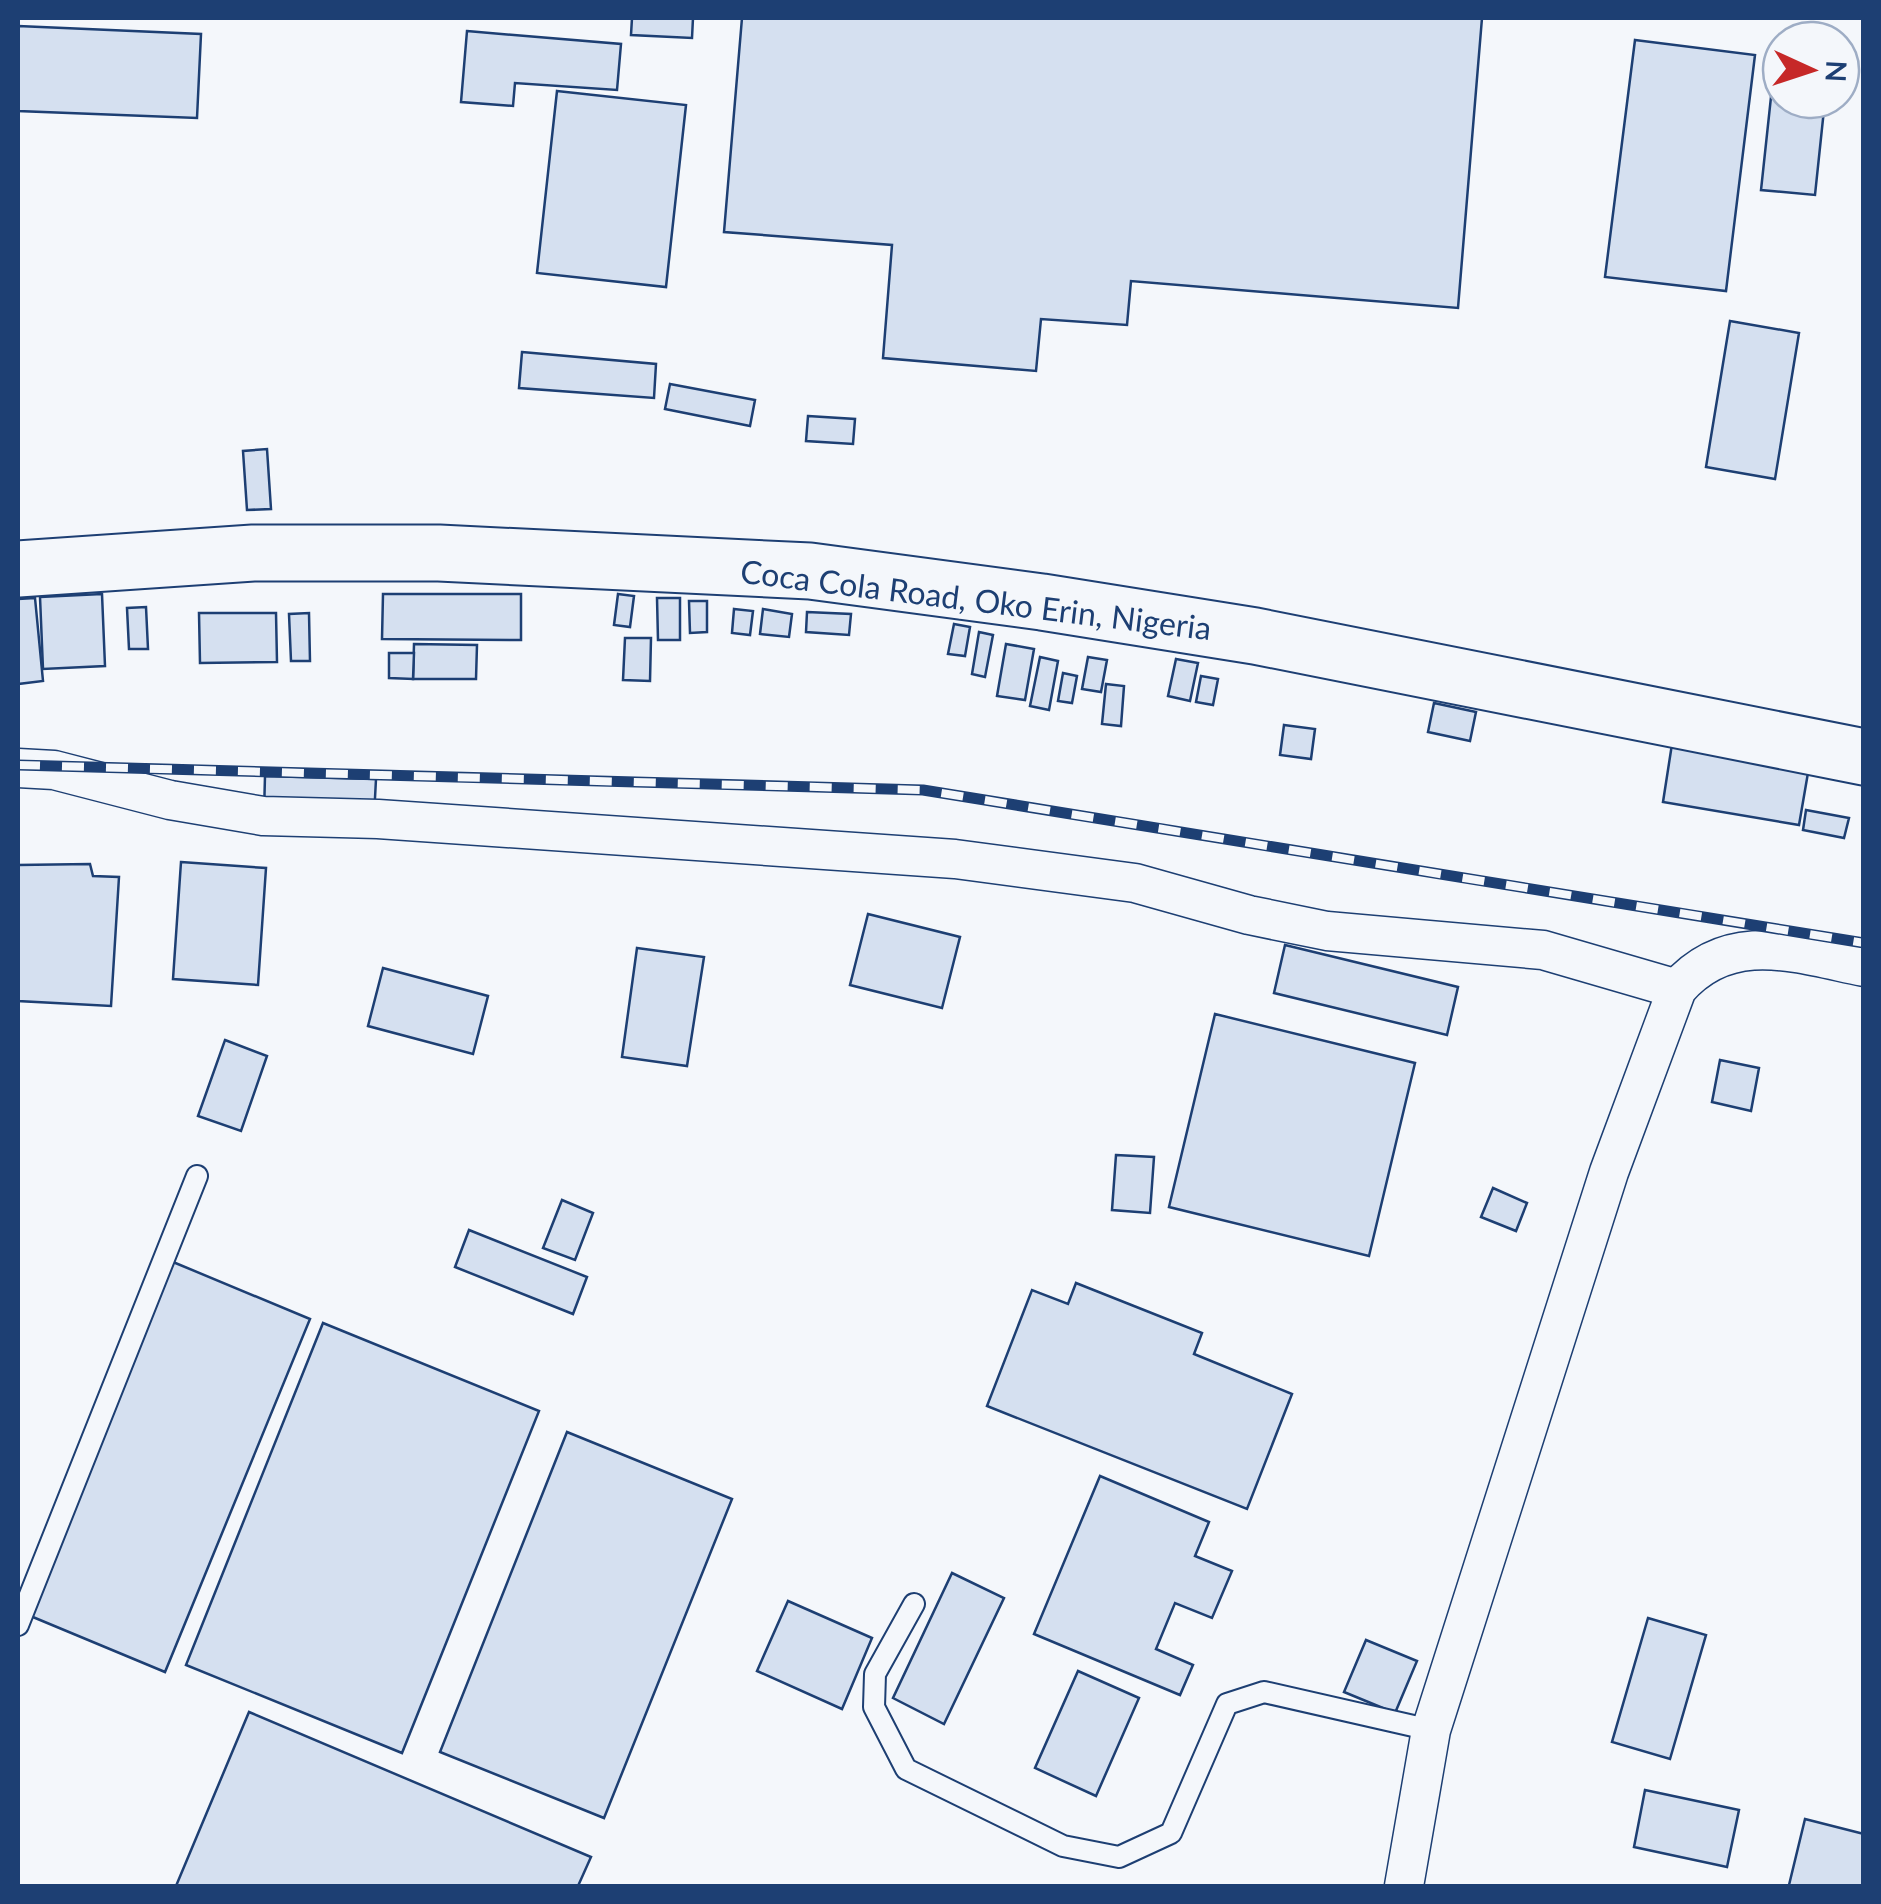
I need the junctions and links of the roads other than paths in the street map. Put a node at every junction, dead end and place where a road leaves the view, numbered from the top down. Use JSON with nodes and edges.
{"nodes":[{"id":1,"x":18,"y":570,"type":"edge"},
{"id":2,"x":1864,"y":757,"type":"edge"},
{"id":3,"x":18,"y":768,"type":"edge"},
{"id":4,"x":1864,"y":967,"type":"edge"},
{"id":5,"x":1677,"y":990,"type":"junction"},
{"id":6,"x":197,"y":1176,"type":"dead end"},
{"id":7,"x":914,"y":1604,"type":"dead end"},
{"id":8,"x":18,"y":1624,"type":"edge"},
{"id":9,"x":1431,"y":1730,"type":"junction"},
{"id":10,"x":1404,"y":1886,"type":"edge"}],
"edges":[{"from":1,"to":2,"type":"street","name":"Coca Cola Road, Oko Erin, Nigeria"},
{"from":3,"to":5,"type":"street"},
{"from":4,"to":5,"type":"street"},
{"from":5,"to":9,"type":"street"},
{"from":6,"to":8,"type":"lane"},
{"from":7,"to":9,"type":"lane"},
{"from":9,"to":10,"type":"street"}]}
